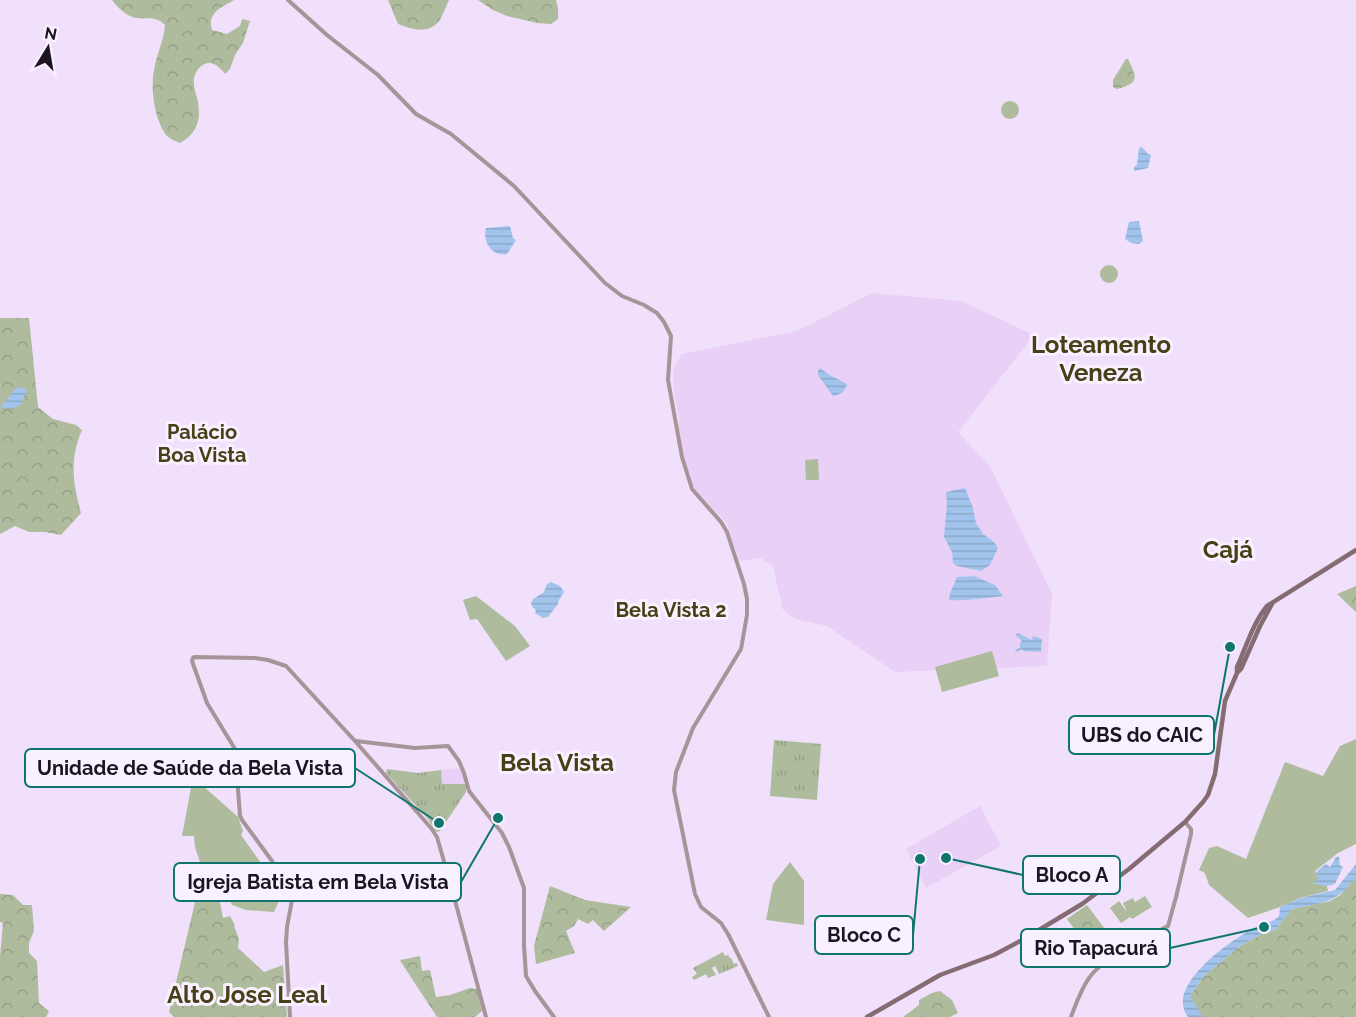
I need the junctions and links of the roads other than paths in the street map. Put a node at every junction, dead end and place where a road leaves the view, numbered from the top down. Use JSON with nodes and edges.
{"nodes":[{"id":1,"x":288,"y":0,"type":"edge"},
{"id":2,"x":1356,"y":550,"type":"edge"},
{"id":3,"x":355,"y":741,"type":"junction"},
{"id":4,"x":1185,"y":822,"type":"junction"},
{"id":5,"x":290,"y":1017,"type":"edge"},
{"id":6,"x":486,"y":1017,"type":"edge"},
{"id":7,"x":554,"y":1017,"type":"edge"},
{"id":8,"x":769,"y":1017,"type":"edge"},
{"id":9,"x":867,"y":1017,"type":"edge"},
{"id":10,"x":1071,"y":1017,"type":"edge"}],
"edges":[{"from":1,"to":8,"type":"street"},
{"from":2,"to":4,"type":"main road"},
{"from":3,"to":5,"type":"street"},
{"from":3,"to":6,"type":"street"},
{"from":3,"to":7,"type":"street"},
{"from":4,"to":9,"type":"main road"},
{"from":4,"to":10,"type":"street"}]}
